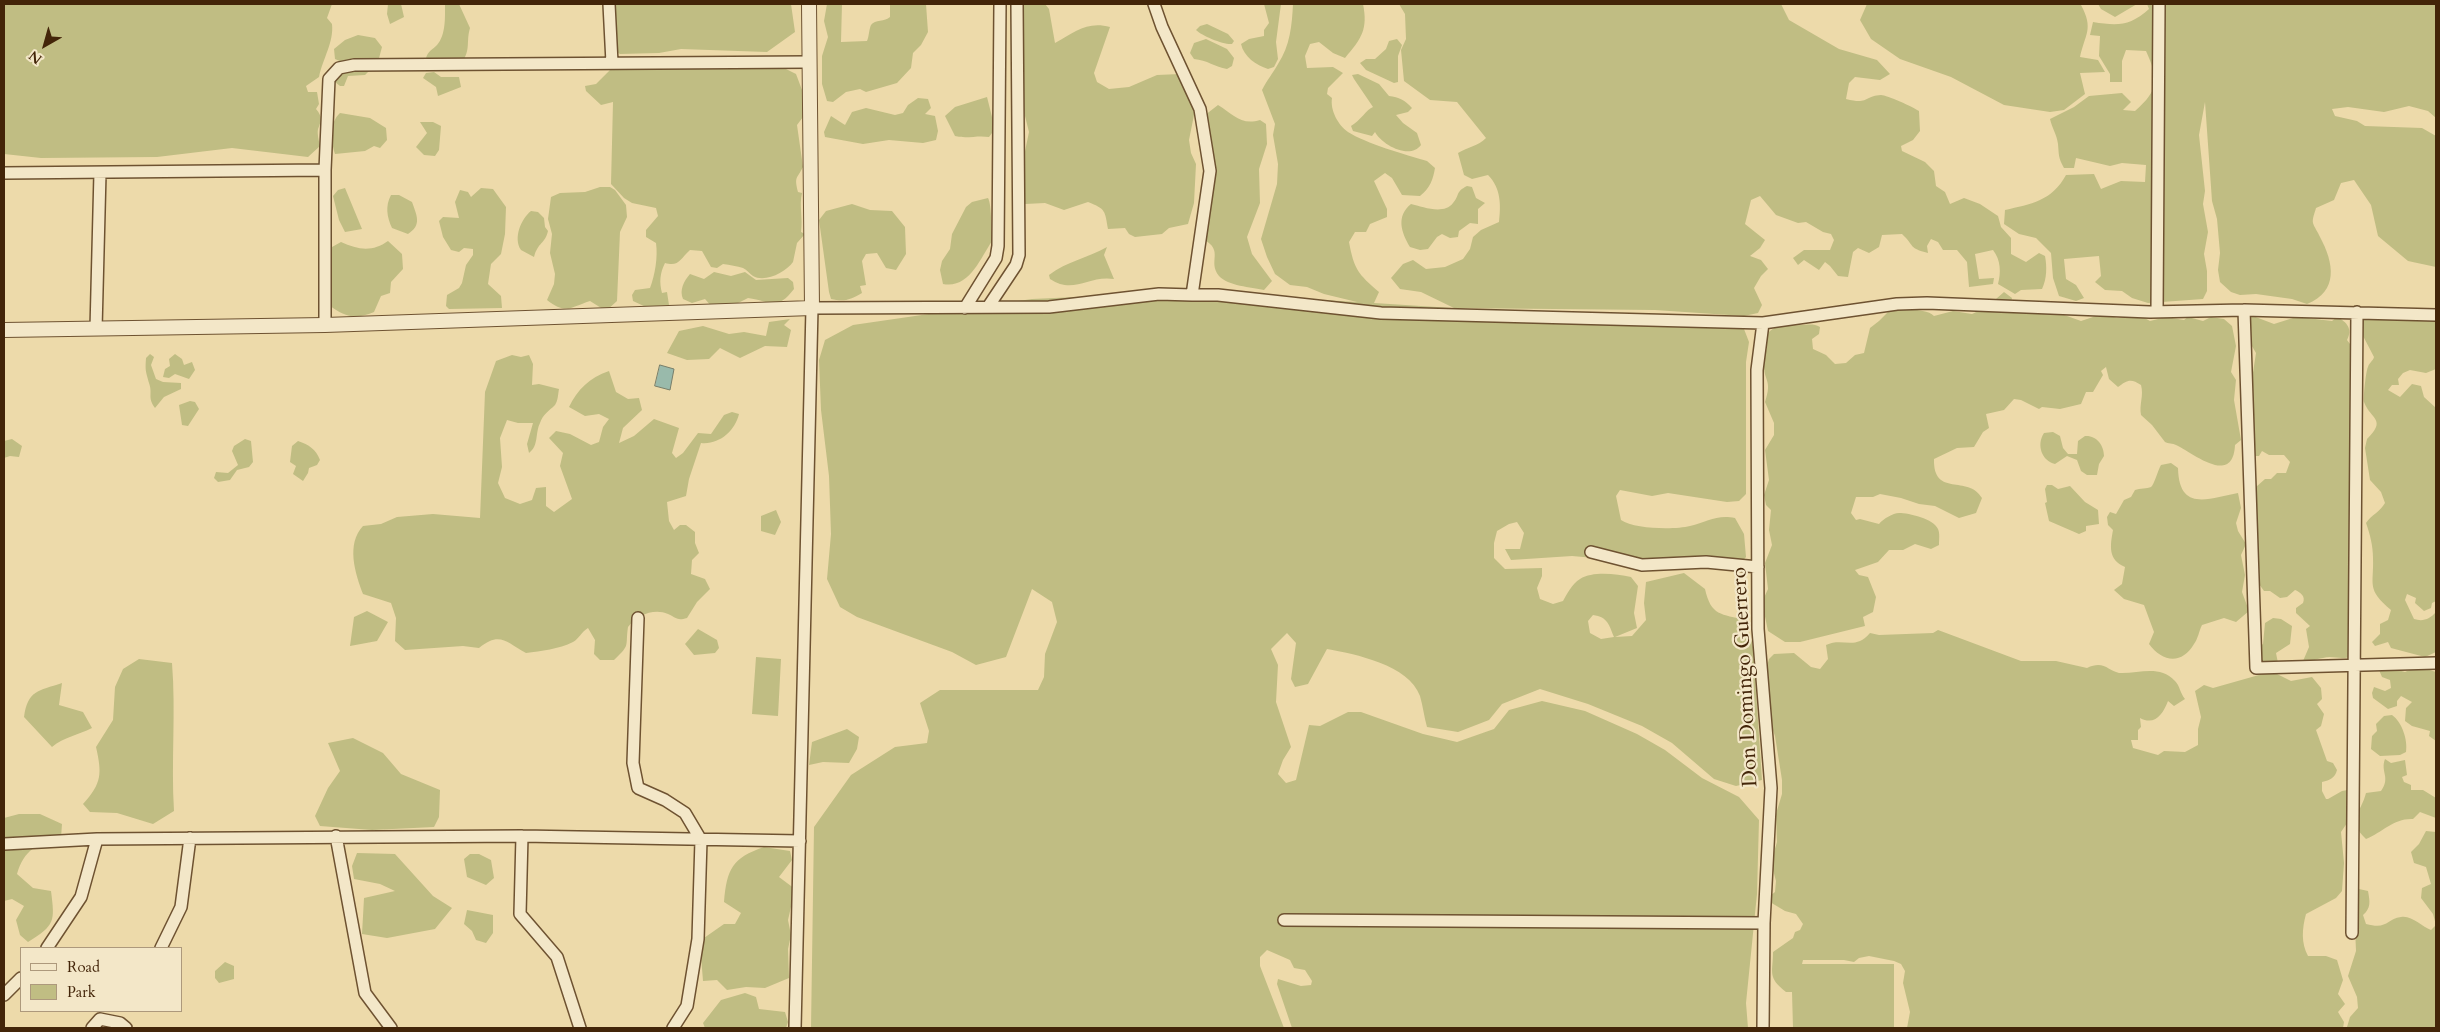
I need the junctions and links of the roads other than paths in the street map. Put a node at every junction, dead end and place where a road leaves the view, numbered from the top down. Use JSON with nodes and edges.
{"nodes":[{"id":1,"x":609,"y":4,"type":"edge"},
{"id":2,"x":808,"y":4,"type":"edge"},
{"id":3,"x":1000,"y":4,"type":"edge"},
{"id":4,"x":1017,"y":4,"type":"edge"},
{"id":5,"x":1154,"y":4,"type":"edge"},
{"id":6,"x":2159,"y":4,"type":"edge"},
{"id":7,"x":808,"y":62,"type":"junction"},
{"id":8,"x":612,"y":63,"type":"junction"},
{"id":9,"x":325,"y":170,"type":"junction"},
{"id":10,"x":4,"y":173,"type":"edge"},
{"id":11,"x":100,"y":173,"type":"junction"},
{"id":12,"x":1192,"y":295,"type":"junction"},
{"id":13,"x":988,"y":307,"type":"junction"},
{"id":14,"x":812,"y":308,"type":"junction"},
{"id":15,"x":965,"y":308,"type":"junction"},
{"id":16,"x":2244,"y":310,"type":"junction"},
{"id":17,"x":2157,"y":312,"type":"junction"},
{"id":18,"x":2357,"y":312,"type":"junction"},
{"id":19,"x":2436,"y":315,"type":"edge"},
{"id":20,"x":1763,"y":323,"type":"junction"},
{"id":21,"x":325,"y":325,"type":"junction"},
{"id":22,"x":96,"y":329,"type":"junction"},
{"id":23,"x":4,"y":330,"type":"edge"},
{"id":24,"x":1591,"y":552,"type":"dead end"},
{"id":25,"x":1758,"y":567,"type":"junction"},
{"id":26,"x":638,"y":618,"type":"dead end"},
{"id":27,"x":2436,"y":663,"type":"edge"},
{"id":28,"x":2353,"y":665,"type":"junction"},
{"id":29,"x":336,"y":836,"type":"junction"},
{"id":30,"x":522,"y":836,"type":"junction"},
{"id":31,"x":190,"y":838,"type":"junction"},
{"id":32,"x":97,"y":839,"type":"junction"},
{"id":33,"x":701,"y":840,"type":"junction"},
{"id":34,"x":800,"y":842,"type":"junction"},
{"id":35,"x":4,"y":844,"type":"edge"},
{"id":36,"x":1284,"y":920,"type":"dead end"},
{"id":37,"x":1764,"y":923,"type":"junction"},
{"id":38,"x":2352,"y":933,"type":"dead end"},
{"id":39,"x":48,"y":947,"type":"edge"},
{"id":40,"x":161,"y":947,"type":"edge"},
{"id":41,"x":20,"y":979,"type":"edge"},
{"id":42,"x":4,"y":995,"type":"edge"},
{"id":43,"x":107,"y":1012,"type":"edge"},
{"id":44,"x":100,"y":1019,"type":"junction"},
{"id":45,"x":92,"y":1028,"type":"edge"},
{"id":46,"x":126,"y":1028,"type":"edge"},
{"id":47,"x":391,"y":1028,"type":"edge"},
{"id":48,"x":580,"y":1028,"type":"edge"},
{"id":49,"x":673,"y":1028,"type":"edge"},
{"id":50,"x":795,"y":1028,"type":"edge"},
{"id":51,"x":1763,"y":1028,"type":"edge"}],
"edges":[{"from":1,"to":8,"type":"street"},
{"from":2,"to":7,"type":"street"},
{"from":3,"to":15,"type":"street"},
{"from":4,"to":13,"type":"street"},
{"from":5,"to":12,"type":"street"},
{"from":6,"to":17,"type":"street"},
{"from":7,"to":8,"type":"street"},
{"from":7,"to":14,"type":"street"},
{"from":8,"to":9,"type":"street"},
{"from":9,"to":11,"type":"street"},
{"from":9,"to":21,"type":"street"},
{"from":10,"to":11,"type":"street"},
{"from":11,"to":22,"type":"street"},
{"from":12,"to":13,"type":"street"},
{"from":12,"to":20,"type":"street"},
{"from":13,"to":15,"type":"street"},
{"from":14,"to":15,"type":"street"},
{"from":14,"to":21,"type":"street"},
{"from":14,"to":34,"type":"street"},
{"from":16,"to":17,"type":"street"},
{"from":16,"to":18,"type":"street"},
{"from":16,"to":28,"type":"street"},
{"from":17,"to":20,"type":"street"},
{"from":18,"to":19,"type":"street"},
{"from":18,"to":28,"type":"street"},
{"from":20,"to":25,"type":"street","name":"Don Domingo Guerrero"},
{"from":21,"to":22,"type":"street"},
{"from":22,"to":23,"type":"street"},
{"from":24,"to":25,"type":"street"},
{"from":25,"to":37,"type":"street","name":"Don Domingo Guerrero"},
{"from":26,"to":33,"type":"street"},
{"from":27,"to":28,"type":"street"},
{"from":28,"to":38,"type":"street"},
{"from":29,"to":30,"type":"street"},
{"from":29,"to":31,"type":"street"},
{"from":29,"to":47,"type":"street"},
{"from":30,"to":33,"type":"street"},
{"from":30,"to":48,"type":"street"},
{"from":31,"to":32,"type":"street"},
{"from":31,"to":40,"type":"street"},
{"from":32,"to":35,"type":"street"},
{"from":32,"to":39,"type":"street"},
{"from":33,"to":34,"type":"street"},
{"from":33,"to":49,"type":"street"},
{"from":34,"to":50,"type":"street"},
{"from":36,"to":37,"type":"street"},
{"from":37,"to":51,"type":"street","name":"Don Domingo Guerrero"},
{"from":41,"to":42,"type":"street"},
{"from":43,"to":44,"type":"street"},
{"from":44,"to":45,"type":"street"},
{"from":44,"to":46,"type":"street"}]}
